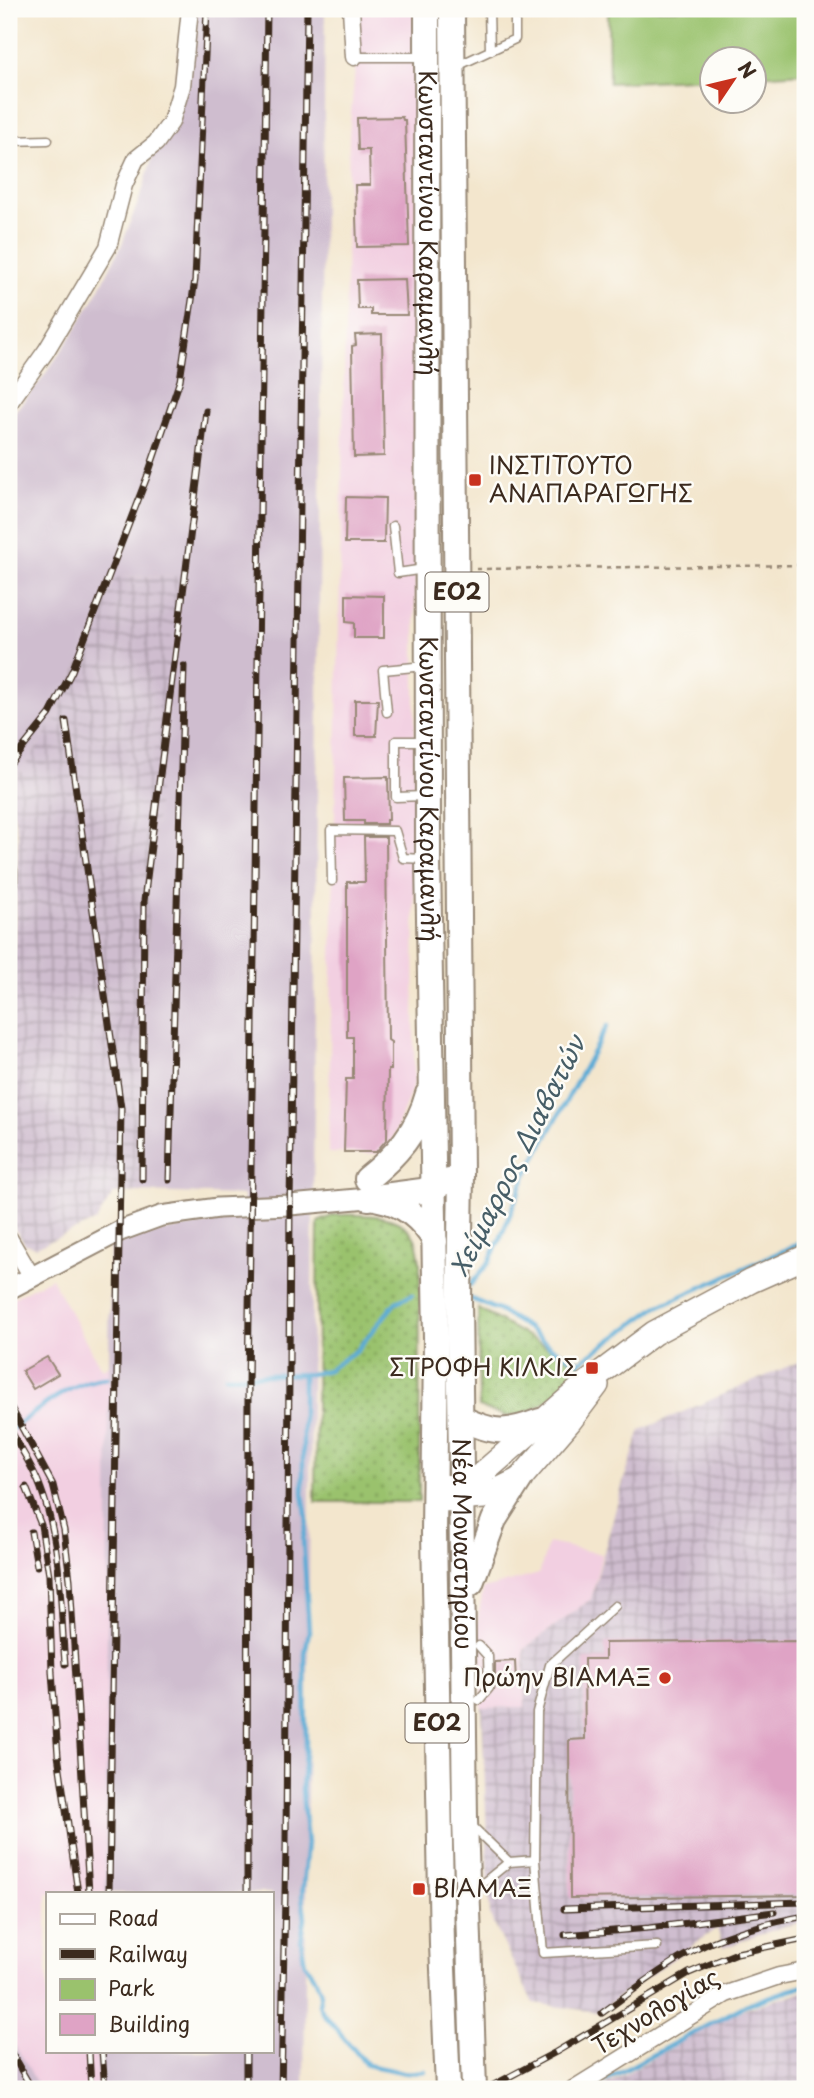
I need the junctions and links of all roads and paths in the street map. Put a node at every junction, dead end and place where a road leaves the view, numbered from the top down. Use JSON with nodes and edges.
{"nodes":[{"id":1,"x":190,"y":9,"type":"edge"},
{"id":2,"x":351,"y":9,"type":"edge"},
{"id":3,"x":427,"y":9,"type":"edge"},
{"id":4,"x":452,"y":9,"type":"edge"},
{"id":5,"x":489,"y":9,"type":"edge"},
{"id":6,"x":514,"y":9,"type":"edge"},
{"id":7,"x":490,"y":51,"type":"junction"},
{"id":8,"x":354,"y":57,"type":"joint"},
{"id":9,"x":427,"y":57,"type":"junction"},
{"id":10,"x":453,"y":68,"type":"junction"},
{"id":11,"x":48,"y":140,"type":"dead end"},
{"id":12,"x":9,"y":141,"type":"edge"},
{"id":13,"x":9,"y":403,"type":"edge"},
{"id":14,"x":393,"y":526,"type":"dead end"},
{"id":15,"x":456,"y":564,"type":"junction"},
{"id":16,"x":805,"y":565,"type":"edge"},
{"id":17,"x":427,"y":568,"type":"junction"},
{"id":18,"x":428,"y":666,"type":"junction"},
{"id":19,"x":387,"y":712,"type":"dead end"},
{"id":20,"x":428,"y":859,"type":"junction"},
{"id":21,"x":9,"y":870,"type":"edge"},
{"id":22,"x":332,"y":881,"type":"dead end"},
{"id":23,"x":9,"y":882,"type":"edge"},
{"id":24,"x":432,"y":1080,"type":"junction"},
{"id":25,"x":434,"y":1175,"type":"junction"},
{"id":26,"x":461,"y":1175,"type":"junction"},
{"id":27,"x":367,"y":1189,"type":"junction"},
{"id":28,"x":9,"y":1238,"type":"edge"},
{"id":29,"x":435,"y":1241,"type":"junction"},
{"id":30,"x":805,"y":1256,"type":"edge"},
{"id":31,"x":32,"y":1277,"type":"junction"},
{"id":32,"x":9,"y":1289,"type":"edge"},
{"id":33,"x":608,"y":1367,"type":"junction"},
{"id":34,"x":461,"y":1418,"type":"junction"},
{"id":35,"x":540,"y":1421,"type":"junction"},
{"id":36,"x":520,"y":1479,"type":"junction"},
{"id":37,"x":462,"y":1493,"type":"junction"},
{"id":38,"x":435,"y":1494,"type":"junction"},
{"id":39,"x":615,"y":1606,"type":"dead end"},
{"id":40,"x":464,"y":1611,"type":"junction"},
{"id":41,"x":479,"y":1646,"type":"dead end"},
{"id":42,"x":478,"y":1700,"type":"dead end"},
{"id":43,"x":465,"y":1820,"type":"junction"},
{"id":44,"x":535,"y":1860,"type":"junction"},
{"id":45,"x":509,"y":1862,"type":"junction"},
{"id":46,"x":467,"y":1896,"type":"junction"},
{"id":47,"x":657,"y":1946,"type":"dead end"},
{"id":48,"x":805,"y":1970,"type":"edge"},
{"id":49,"x":448,"y":2089,"type":"edge"},
{"id":50,"x":474,"y":2089,"type":"edge"},
{"id":51,"x":573,"y":2089,"type":"edge"}],
"edges":[{"from":1,"to":13,"type":"street"},
{"from":2,"to":8,"type":"street"},
{"from":3,"to":9,"type":"main road","name":"Κωνσταντίνου Καραμανλή","number":"ΕΟ2"},
{"from":4,"to":10,"type":"main road","name":"Κωνσταντίνου Καραμανλή","number":"ΕΟ2"},
{"from":5,"to":7,"type":"lane"},
{"from":6,"to":7,"type":"lane"},
{"from":7,"to":10,"type":"lane"},
{"from":8,"to":9,"type":"lane"},
{"from":9,"to":17,"type":"main road","name":"Κωνσταντίνου Καραμανλή","number":"ΕΟ2"},
{"from":10,"to":15,"type":"main road","name":"Κωνσταντίνου Καραμανλή","number":"ΕΟ2"},
{"from":11,"to":12,"type":"lane"},
{"from":14,"to":17,"type":"lane"},
{"from":15,"to":16,"type":"path"},
{"from":15,"to":26,"type":"main road","name":"Κωνσταντίνου Καραμανλή","number":"ΕΟ2"},
{"from":17,"to":18,"type":"main road","name":"Κωνσταντίνου Καραμανλή","number":"ΕΟ2"},
{"from":18,"to":19,"type":"lane"},
{"from":18,"to":20,"type":"main road","name":"Κωνσταντίνου Καραμανλή","number":"ΕΟ2"},
{"from":20,"to":22,"type":"lane"},
{"from":20,"to":24,"type":"main road","name":"Κωνσταντίνου Καραμανλή","number":"ΕΟ2"},
{"from":21,"to":23,"type":"street"},
{"from":24,"to":25,"type":"main road","name":"Κωνσταντίνου Καραμανλή","number":"ΕΟ2"},
{"from":24,"to":27,"type":"main road"},
{"from":25,"to":26,"type":"main road"},
{"from":25,"to":27,"type":"main road"},
{"from":25,"to":29,"type":"main road","name":"Κωνσταντίνου Καραμανλή","number":"ΕΟ2"},
{"from":26,"to":34,"type":"main road","name":"Κωνσταντίνου Καραμανλή","number":"ΕΟ2"},
{"from":27,"to":29,"type":"main road"},
{"from":27,"to":31,"type":"street"},
{"from":28,"to":31,"type":"street"},
{"from":29,"to":38,"type":"main road","name":"Κωνσταντίνου Καραμανλή","number":"ΕΟ2"},
{"from":30,"to":33,"type":"main road"},
{"from":31,"to":32,"type":"street"},
{"from":33,"to":35,"type":"main road"},
{"from":33,"to":36,"type":"main road"},
{"from":34,"to":35,"type":"main road"},
{"from":34,"to":37,"type":"main road","name":"Νέα Μοναστηρίου","number":"ΕΟ2"},
{"from":35,"to":37,"type":"main road"},
{"from":36,"to":37,"type":"main road"},
{"from":36,"to":40,"type":"main road"},
{"from":37,"to":38,"type":"main road"},
{"from":37,"to":40,"type":"main road","name":"Νέα Μοναστηρίου","number":"ΕΟ2"},
{"from":38,"to":49,"type":"main road","name":"Νέα Μοναστηρίου","number":"ΕΟ2"},
{"from":39,"to":44,"type":"lane"},
{"from":40,"to":43,"type":"main road","name":"Νέα Μοναστηρίου","number":"ΕΟ2"},
{"from":41,"to":42,"type":"lane"},
{"from":43,"to":45,"type":"lane"},
{"from":43,"to":46,"type":"main road","name":"Νέα Μοναστηρίου","number":"ΕΟ2"},
{"from":44,"to":45,"type":"lane"},
{"from":44,"to":47,"type":"lane"},
{"from":45,"to":46,"type":"lane"},
{"from":46,"to":50,"type":"main road","name":"Νέα Μοναστηρίου","number":"ΕΟ2"},
{"from":48,"to":51,"type":"street","name":"Τεχνολογίας"}]}
